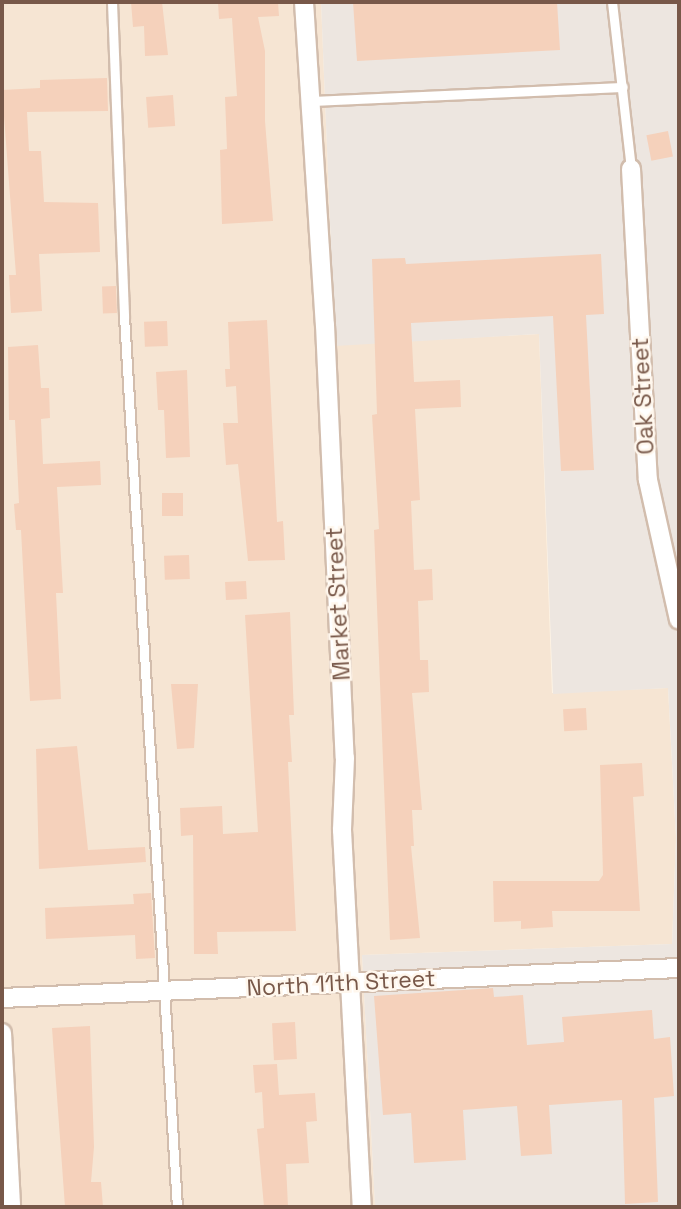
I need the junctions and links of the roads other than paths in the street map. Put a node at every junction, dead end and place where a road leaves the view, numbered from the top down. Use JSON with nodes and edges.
{"nodes":[{"id":1,"x":112,"y":2,"type":"edge"},
{"id":2,"x":304,"y":2,"type":"edge"},
{"id":3,"x":612,"y":2,"type":"edge"},
{"id":4,"x":623,"y":87,"type":"junction"},
{"id":5,"x":311,"y":101,"type":"junction"},
{"id":6,"x":631,"y":169,"type":"joint"},
{"id":7,"x":677,"y":595,"type":"edge"},
{"id":8,"x":679,"y":620,"type":"edge"},
{"id":9,"x":679,"y":968,"type":"edge"},
{"id":10,"x":350,"y":983,"type":"junction"},
{"id":11,"x":168,"y":991,"type":"junction"},
{"id":12,"x":2,"y":998,"type":"edge"},
{"id":13,"x":2,"y":1033,"type":"edge"},
{"id":14,"x":11,"y":1207,"type":"edge"},
{"id":15,"x":177,"y":1207,"type":"edge"},
{"id":16,"x":362,"y":1207,"type":"edge"}],
"edges":[{"from":1,"to":11,"type":"lane"},
{"from":2,"to":5,"type":"street","name":"Market Street"},
{"from":3,"to":4,"type":"lane"},
{"from":4,"to":5,"type":"lane"},
{"from":4,"to":6,"type":"lane"},
{"from":5,"to":10,"type":"street","name":"Market Street"},
{"from":6,"to":7,"type":"street","name":"Oak Street"},
{"from":7,"to":8,"type":"street","name":"Oak Street"},
{"from":9,"to":10,"type":"street","name":"North 11th Street"},
{"from":10,"to":11,"type":"street","name":"North 11th Street"},
{"from":10,"to":16,"type":"street","name":"Market Street"},
{"from":11,"to":12,"type":"street","name":"North 11th Street"},
{"from":11,"to":15,"type":"lane"},
{"from":13,"to":14,"type":"street"}]}
